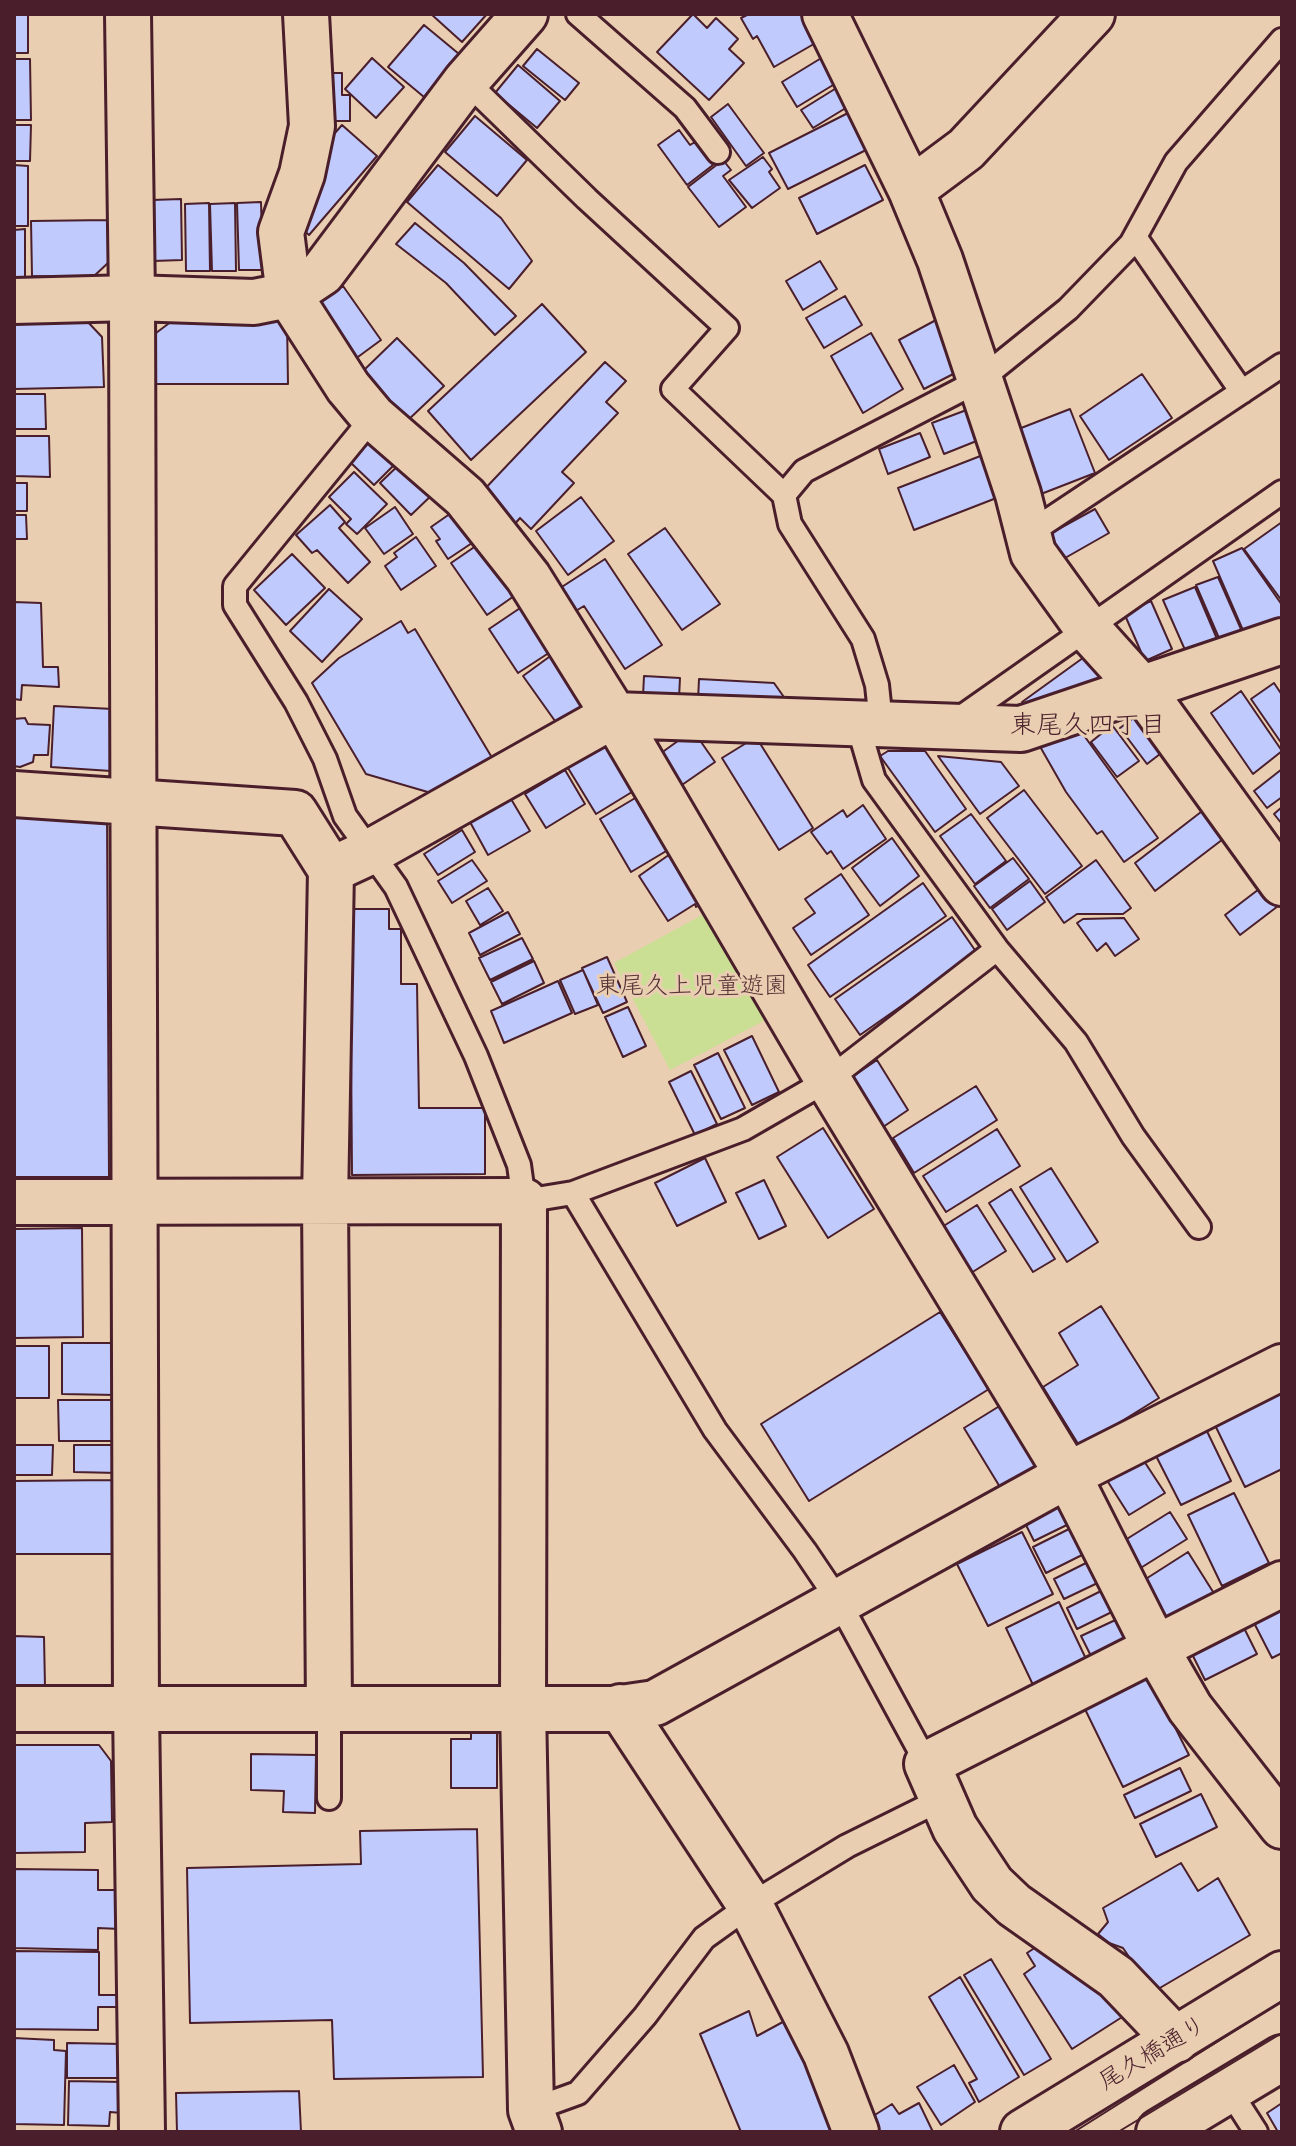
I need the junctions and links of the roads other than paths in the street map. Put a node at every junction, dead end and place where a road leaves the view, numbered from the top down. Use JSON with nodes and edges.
{"nodes":[{"id":1,"x":128,"y":14,"type":"edge"},
{"id":2,"x":306,"y":14,"type":"edge"},
{"id":3,"x":525,"y":14,"type":"edge"},
{"id":4,"x":578,"y":14,"type":"edge"},
{"id":5,"x":825,"y":14,"type":"edge"},
{"id":6,"x":1092,"y":14,"type":"edge"},
{"id":7,"x":1282,"y":40,"type":"edge"},
{"id":8,"x":466,"y":81,"type":"junction"},
{"id":9,"x":718,"y":152,"type":"dead end"},
{"id":10,"x":911,"y":190,"type":"junction"},
{"id":11,"x":1135,"y":237,"type":"junction"},
{"id":12,"x":289,"y":295,"type":"junction"},
{"id":13,"x":132,"y":298,"type":"junction"},
{"id":14,"x":14,"y":301,"type":"edge"},
{"id":15,"x":1282,"y":365,"type":"edge"},
{"id":16,"x":980,"y":380,"type":"junction"},
{"id":17,"x":1242,"y":392,"type":"junction"},
{"id":18,"x":373,"y":417,"type":"junction"},
{"id":19,"x":1282,"y":492,"type":"edge"},
{"id":20,"x":784,"y":495,"type":"junction"},
{"id":21,"x":1028,"y":534,"type":"junction"},
{"id":22,"x":1087,"y":628,"type":"junction"},
{"id":23,"x":1282,"y":641,"type":"edge"},
{"id":24,"x":1142,"y":689,"type":"junction"},
{"id":25,"x":614,"y":715,"type":"junction"},
{"id":26,"x":869,"y":722,"type":"junction"},
{"id":27,"x":948,"y":726,"type":"junction"},
{"id":28,"x":14,"y":794,"type":"edge"},
{"id":29,"x":132,"y":801,"type":"junction"},
{"id":30,"x":372,"y":851,"type":"junction"},
{"id":31,"x":1278,"y":867,"type":"edge"},
{"id":32,"x":331,"y":870,"type":"junction"},
{"id":33,"x":997,"y":949,"type":"junction"},
{"id":34,"x":828,"y":1080,"type":"junction"},
{"id":35,"x":573,"y":1193,"type":"junction"},
{"id":36,"x":134,"y":1201,"type":"junction"},
{"id":37,"x":325,"y":1201,"type":"junction"},
{"id":38,"x":524,"y":1201,"type":"junction"},
{"id":39,"x":14,"y":1202,"type":"edge"},
{"id":40,"x":1199,"y":1227,"type":"dead end"},
{"id":41,"x":1282,"y":1367,"type":"edge"},
{"id":42,"x":1068,"y":1475,"type":"junction"},
{"id":43,"x":1282,"y":1584,"type":"edge"},
{"id":44,"x":838,"y":1600,"type":"junction"},
{"id":45,"x":1155,"y":1647,"type":"junction"},
{"id":46,"x":620,"y":1707,"type":"junction"},
{"id":47,"x":523,"y":1708,"type":"junction"},
{"id":48,"x":14,"y":1709,"type":"edge"},
{"id":49,"x":136,"y":1709,"type":"junction"},
{"id":50,"x":329,"y":1709,"type":"junction"},
{"id":51,"x":935,"y":1782,"type":"junction"},
{"id":52,"x":329,"y":1798,"type":"dead end"},
{"id":53,"x":1282,"y":1826,"type":"edge"},
{"id":54,"x":750,"y":1905,"type":"junction"},
{"id":55,"x":1282,"y":1974,"type":"edge"},
{"id":56,"x":1176,"y":2040,"type":"junction"},
{"id":57,"x":1282,"y":2058,"type":"edge"},
{"id":58,"x":1229,"y":2090,"type":"junction"},
{"id":59,"x":535,"y":2121,"type":"edge"},
{"id":60,"x":142,"y":2132,"type":"edge"},
{"id":61,"x":856,"y":2132,"type":"edge"},
{"id":62,"x":1023,"y":2132,"type":"edge"},
{"id":63,"x":1159,"y":2132,"type":"edge"},
{"id":64,"x":1256,"y":2132,"type":"edge"}],
"edges":[{"from":1,"to":13,"type":"street"},
{"from":2,"to":12,"type":"street"},
{"from":3,"to":8,"type":"street"},
{"from":4,"to":9,"type":"lane"},
{"from":5,"to":10,"type":"street"},
{"from":6,"to":10,"type":"street"},
{"from":7,"to":11,"type":"lane"},
{"from":8,"to":12,"type":"street"},
{"from":8,"to":20,"type":"lane"},
{"from":10,"to":16,"type":"street"},
{"from":11,"to":16,"type":"lane"},
{"from":11,"to":17,"type":"lane"},
{"from":12,"to":13,"type":"street"},
{"from":12,"to":18,"type":"street"},
{"from":13,"to":14,"type":"street"},
{"from":13,"to":29,"type":"street"},
{"from":15,"to":17,"type":"lane"},
{"from":16,"to":20,"type":"lane"},
{"from":16,"to":21,"type":"street"},
{"from":17,"to":21,"type":"lane"},
{"from":18,"to":25,"type":"street"},
{"from":18,"to":30,"type":"lane"},
{"from":19,"to":22,"type":"lane"},
{"from":20,"to":26,"type":"lane"},
{"from":21,"to":22,"type":"street"},
{"from":22,"to":24,"type":"street"},
{"from":22,"to":27,"type":"lane"},
{"from":23,"to":24,"type":"street"},
{"from":24,"to":27,"type":"street"},
{"from":24,"to":31,"type":"street"},
{"from":25,"to":26,"type":"street"},
{"from":25,"to":30,"type":"street"},
{"from":25,"to":34,"type":"street"},
{"from":26,"to":27,"type":"street"},
{"from":26,"to":33,"type":"lane"},
{"from":28,"to":29,"type":"street"},
{"from":29,"to":32,"type":"street"},
{"from":29,"to":36,"type":"street"},
{"from":30,"to":32,"type":"street"},
{"from":30,"to":38,"type":"lane"},
{"from":32,"to":37,"type":"street"},
{"from":33,"to":34,"type":"lane"},
{"from":33,"to":40,"type":"lane"},
{"from":34,"to":35,"type":"lane"},
{"from":34,"to":42,"type":"street"},
{"from":35,"to":38,"type":"lane"},
{"from":35,"to":44,"type":"lane"},
{"from":36,"to":37,"type":"street"},
{"from":36,"to":39,"type":"street"},
{"from":36,"to":49,"type":"street"},
{"from":37,"to":38,"type":"street"},
{"from":37,"to":50,"type":"street"},
{"from":38,"to":47,"type":"street"},
{"from":41,"to":42,"type":"street"},
{"from":42,"to":44,"type":"street"},
{"from":42,"to":45,"type":"street"},
{"from":43,"to":45,"type":"street"},
{"from":44,"to":46,"type":"street"},
{"from":44,"to":51,"type":"lane"},
{"from":45,"to":51,"type":"street"},
{"from":45,"to":53,"type":"street"},
{"from":46,"to":47,"type":"street"},
{"from":46,"to":54,"type":"street"},
{"from":47,"to":50,"type":"street"},
{"from":47,"to":59,"type":"street"},
{"from":48,"to":49,"type":"street"},
{"from":49,"to":50,"type":"street"},
{"from":49,"to":60,"type":"street"},
{"from":50,"to":52,"type":"lane"},
{"from":51,"to":54,"type":"lane"},
{"from":51,"to":56,"type":"street"},
{"from":54,"to":59,"type":"lane"},
{"from":54,"to":61,"type":"street"},
{"from":55,"to":56,"type":"street","name":"尾久橋通り"},
{"from":56,"to":62,"type":"street","name":"尾久橋通り"},
{"from":57,"to":58,"type":"street"},
{"from":58,"to":63,"type":"street"},
{"from":58,"to":64,"type":"lane"}]}
